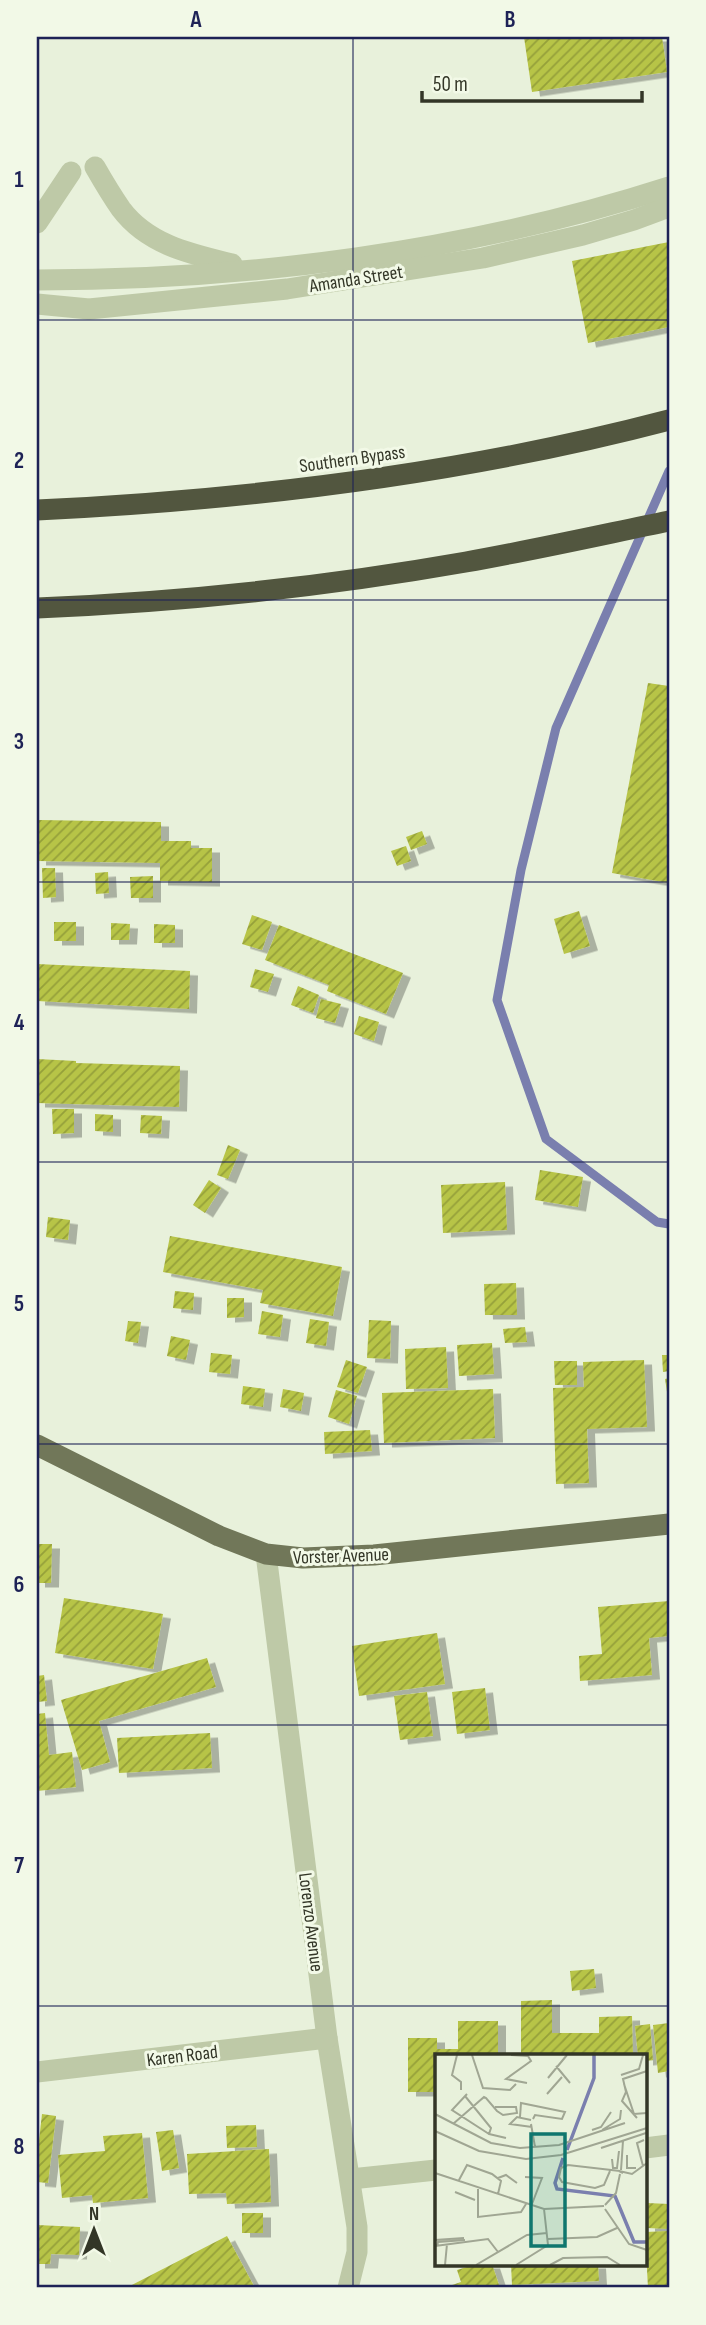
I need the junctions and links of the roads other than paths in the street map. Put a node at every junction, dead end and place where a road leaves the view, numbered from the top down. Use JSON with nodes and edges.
{"nodes":[{"id":1,"x":95,"y":167,"type":"dead end"},
{"id":2,"x":71,"y":172,"type":"dead end"},
{"id":3,"x":669,"y":187,"type":"edge"},
{"id":4,"x":669,"y":207,"type":"edge"},
{"id":5,"x":37,"y":223,"type":"edge"},
{"id":6,"x":252,"y":269,"type":"junction"},
{"id":7,"x":37,"y":280,"type":"edge"},
{"id":8,"x":37,"y":304,"type":"edge"},
{"id":9,"x":669,"y":420,"type":"edge"},
{"id":10,"x":37,"y":510,"type":"edge"},
{"id":11,"x":669,"y":521,"type":"edge"},
{"id":12,"x":37,"y":608,"type":"edge"},
{"id":13,"x":37,"y":1445,"type":"edge"},
{"id":14,"x":669,"y":1524,"type":"edge"},
{"id":15,"x":267,"y":1554,"type":"junction"},
{"id":16,"x":327,"y":2038,"type":"junction"},
{"id":17,"x":37,"y":2072,"type":"edge"},
{"id":18,"x":669,"y":2145,"type":"edge"},
{"id":19,"x":646,"y":2148,"type":"edge"},
{"id":20,"x":435,"y":2170,"type":"edge"},
{"id":21,"x":351,"y":2179,"type":"junction"},
{"id":22,"x":348,"y":2288,"type":"edge"}],
"edges":[{"from":1,"to":6,"type":"street"},
{"from":2,"to":5,"type":"street"},
{"from":3,"to":6,"type":"street","name":"Amanda Street"},
{"from":4,"to":8,"type":"street","name":"Amanda Street"},
{"from":6,"to":7,"type":"street","name":"Amanda Street"},
{"from":9,"to":10,"type":"highway","name":"Southern Bypass"},
{"from":11,"to":12,"type":"highway"},
{"from":13,"to":15,"type":"main road","name":"Vorster Avenue"},
{"from":14,"to":15,"type":"main road","name":"Vorster Avenue"},
{"from":15,"to":16,"type":"street","name":"Lorenzo Avenue"},
{"from":16,"to":17,"type":"street","name":"Karen Road"},
{"from":16,"to":21,"type":"street","name":"Lorenzo Avenue"},
{"from":18,"to":19,"type":"street"},
{"from":20,"to":21,"type":"street"},
{"from":21,"to":22,"type":"street","name":"Lorenzo Avenue"}]}
